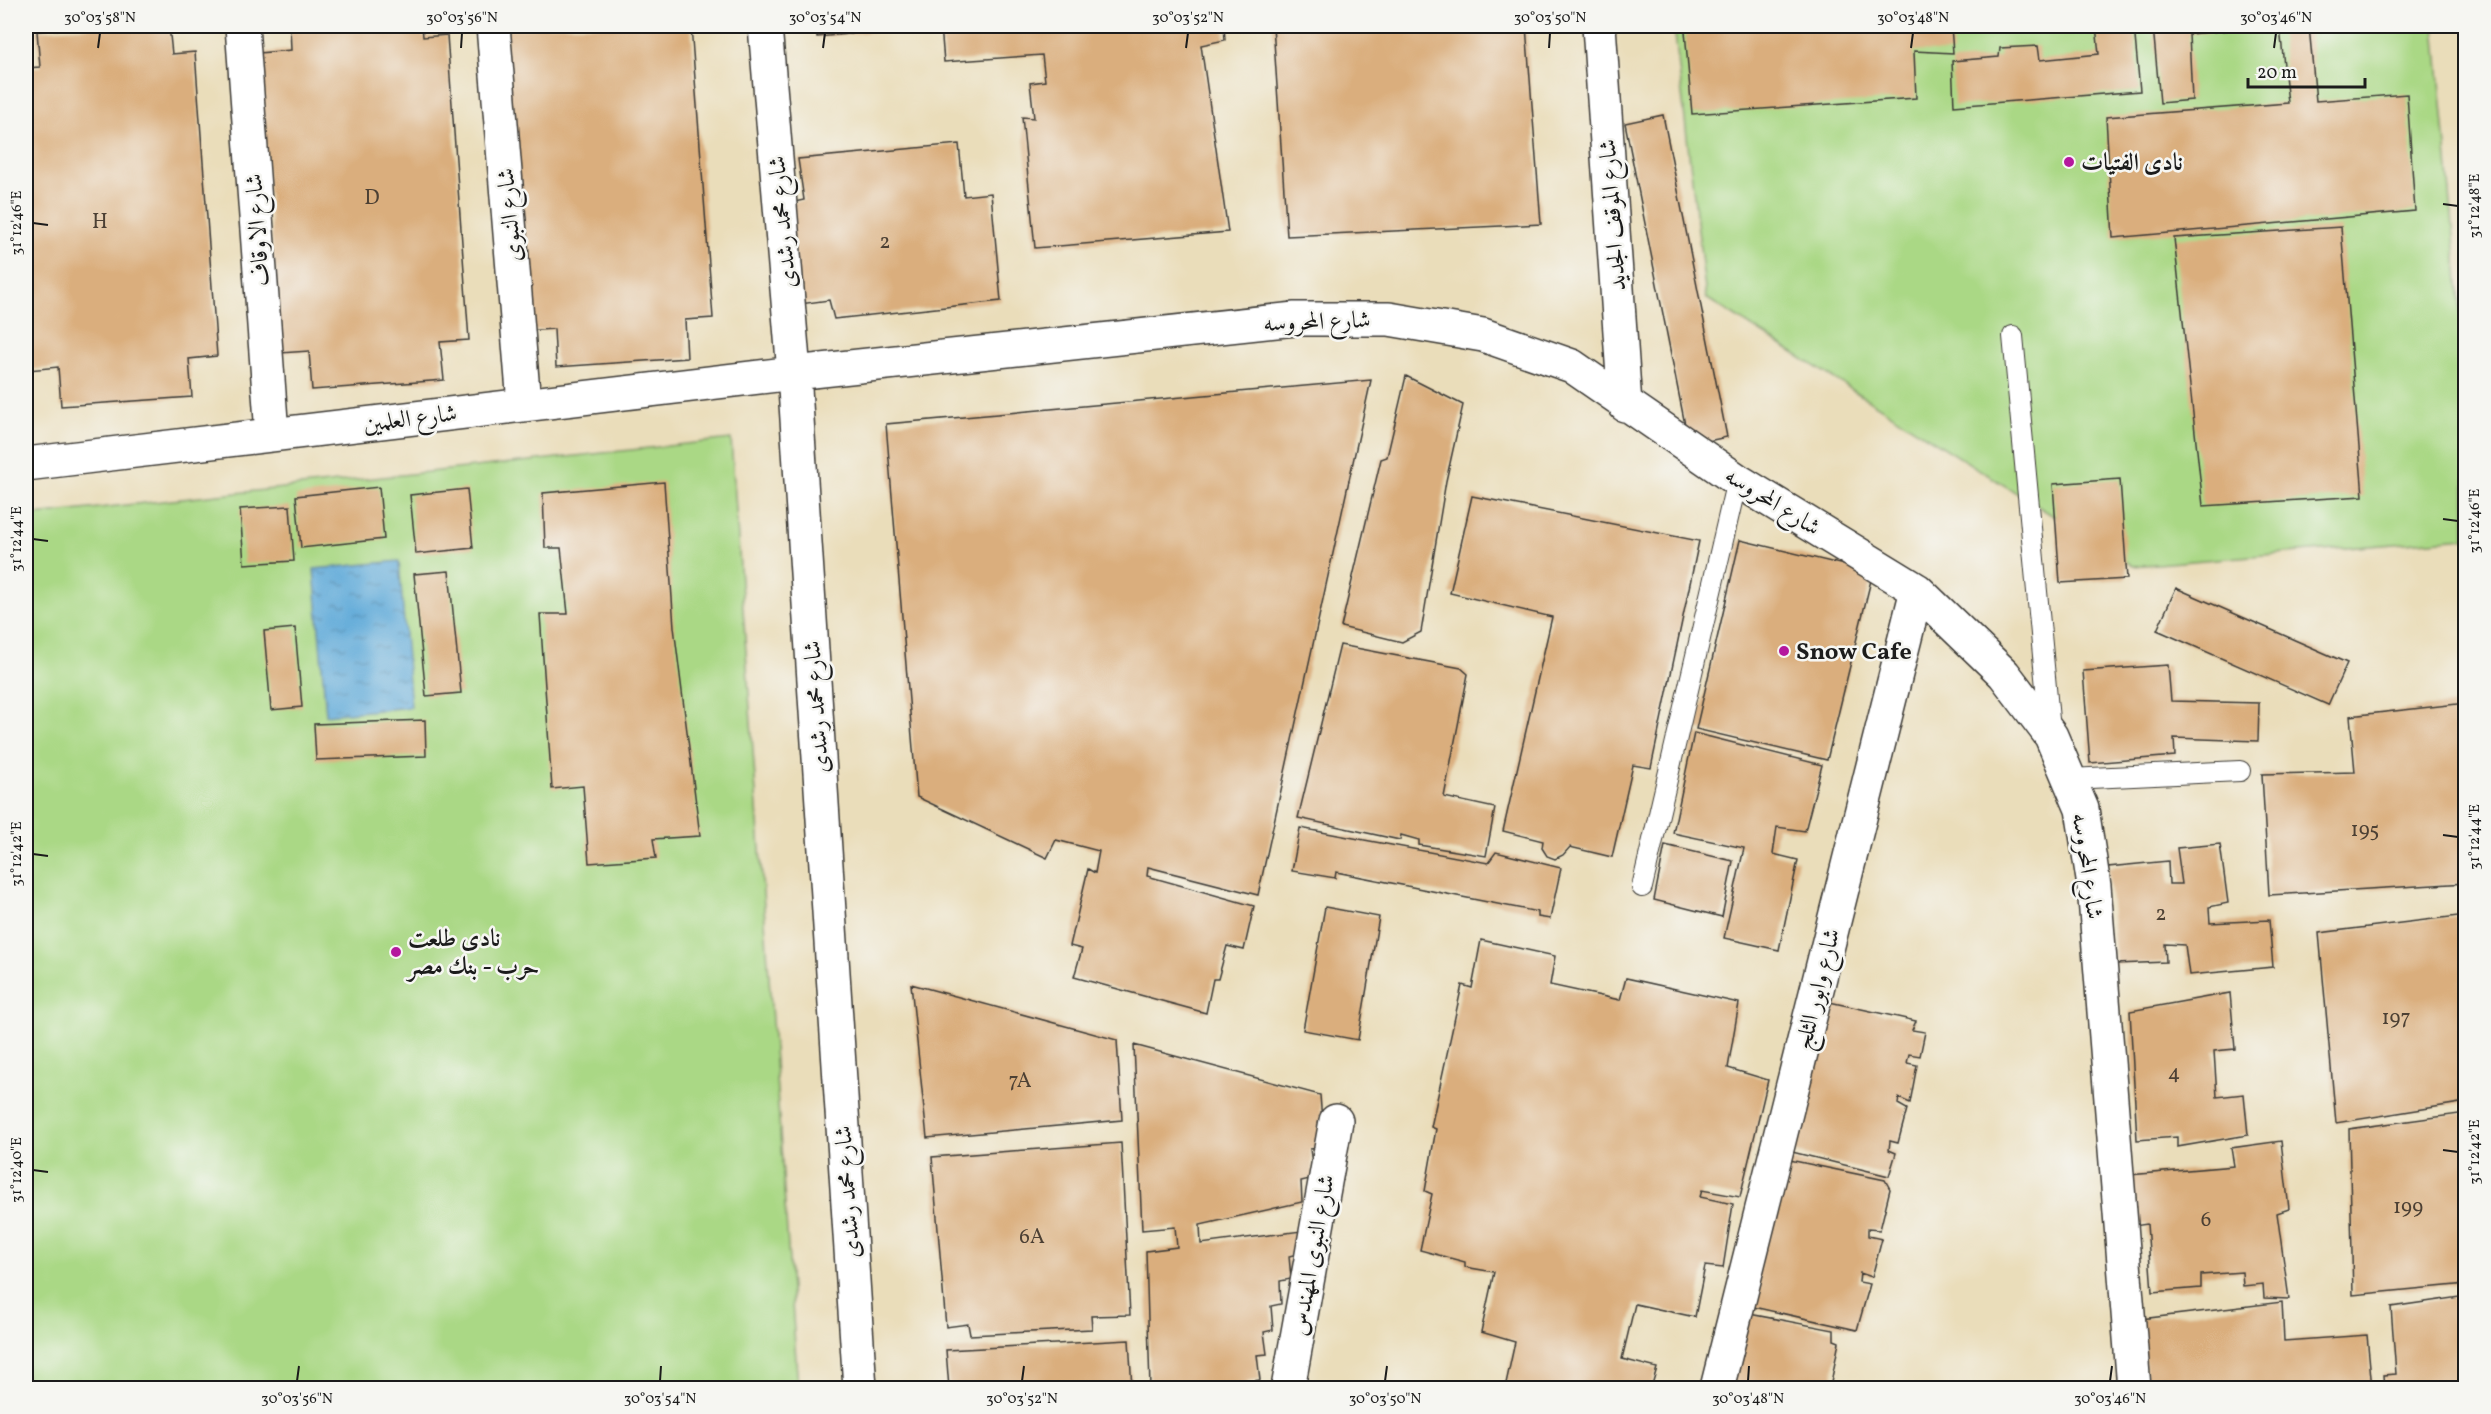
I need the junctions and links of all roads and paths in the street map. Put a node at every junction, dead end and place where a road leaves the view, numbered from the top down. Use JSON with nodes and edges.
{"nodes":[{"id":1,"x":242,"y":26,"type":"edge"},
{"id":2,"x":493,"y":26,"type":"edge"},
{"id":3,"x":765,"y":26,"type":"edge"},
{"id":4,"x":1599,"y":26,"type":"edge"},
{"id":5,"x":2013,"y":336,"type":"dead end"},
{"id":6,"x":794,"y":373,"type":"junction"},
{"id":7,"x":524,"y":404,"type":"junction"},
{"id":8,"x":1626,"y":405,"type":"junction"},
{"id":9,"x":272,"y":434,"type":"junction"},
{"id":10,"x":26,"y":464,"type":"edge"},
{"id":11,"x":1737,"y":480,"type":"junction"},
{"id":12,"x":1917,"y":590,"type":"junction"},
{"id":13,"x":2051,"y":736,"type":"junction"},
{"id":14,"x":2240,"y":771,"type":"dead end"},
{"id":15,"x":2069,"y":779,"type":"junction"},
{"id":16,"x":1642,"y":887,"type":"dead end"},
{"id":17,"x":1336,"y":1121,"type":"dead end"},
{"id":18,"x":860,"y":1389,"type":"edge"},
{"id":19,"x":1288,"y":1389,"type":"edge"},
{"id":20,"x":1717,"y":1389,"type":"edge"},
{"id":21,"x":2134,"y":1389,"type":"edge"}],
"edges":[{"from":1,"to":9,"type":"street","name":"شارع الاوقاف"},
{"from":2,"to":7,"type":"street","name":"شارع النبوى"},
{"from":3,"to":6,"type":"street","name":"شارع محمد رشدى"},
{"from":4,"to":8,"type":"street","name":"شارع الموقف الجديد"},
{"from":5,"to":13,"type":"lane"},
{"from":6,"to":7,"type":"street","name":"شارع العلمين"},
{"from":6,"to":8,"type":"street","name":"شارع المحروسه"},
{"from":6,"to":18,"type":"street","name":"شارع محمد رشدى"},
{"from":7,"to":9,"type":"street","name":"شارع العلمين"},
{"from":8,"to":11,"type":"street","name":"شارع المحروسه"},
{"from":9,"to":10,"type":"street","name":"شارع العلمين"},
{"from":11,"to":12,"type":"street","name":"شارع المحروسه"},
{"from":11,"to":16,"type":"lane"},
{"from":12,"to":13,"type":"street","name":"شارع المحروسه"},
{"from":12,"to":20,"type":"street","name":"شارع وابور الثلج"},
{"from":13,"to":15,"type":"street","name":"شارع المحروسه"},
{"from":14,"to":15,"type":"lane"},
{"from":15,"to":21,"type":"street","name":"شارع المحروسه"},
{"from":17,"to":19,"type":"street","name":"شارع النبوى المهندس"}]}
